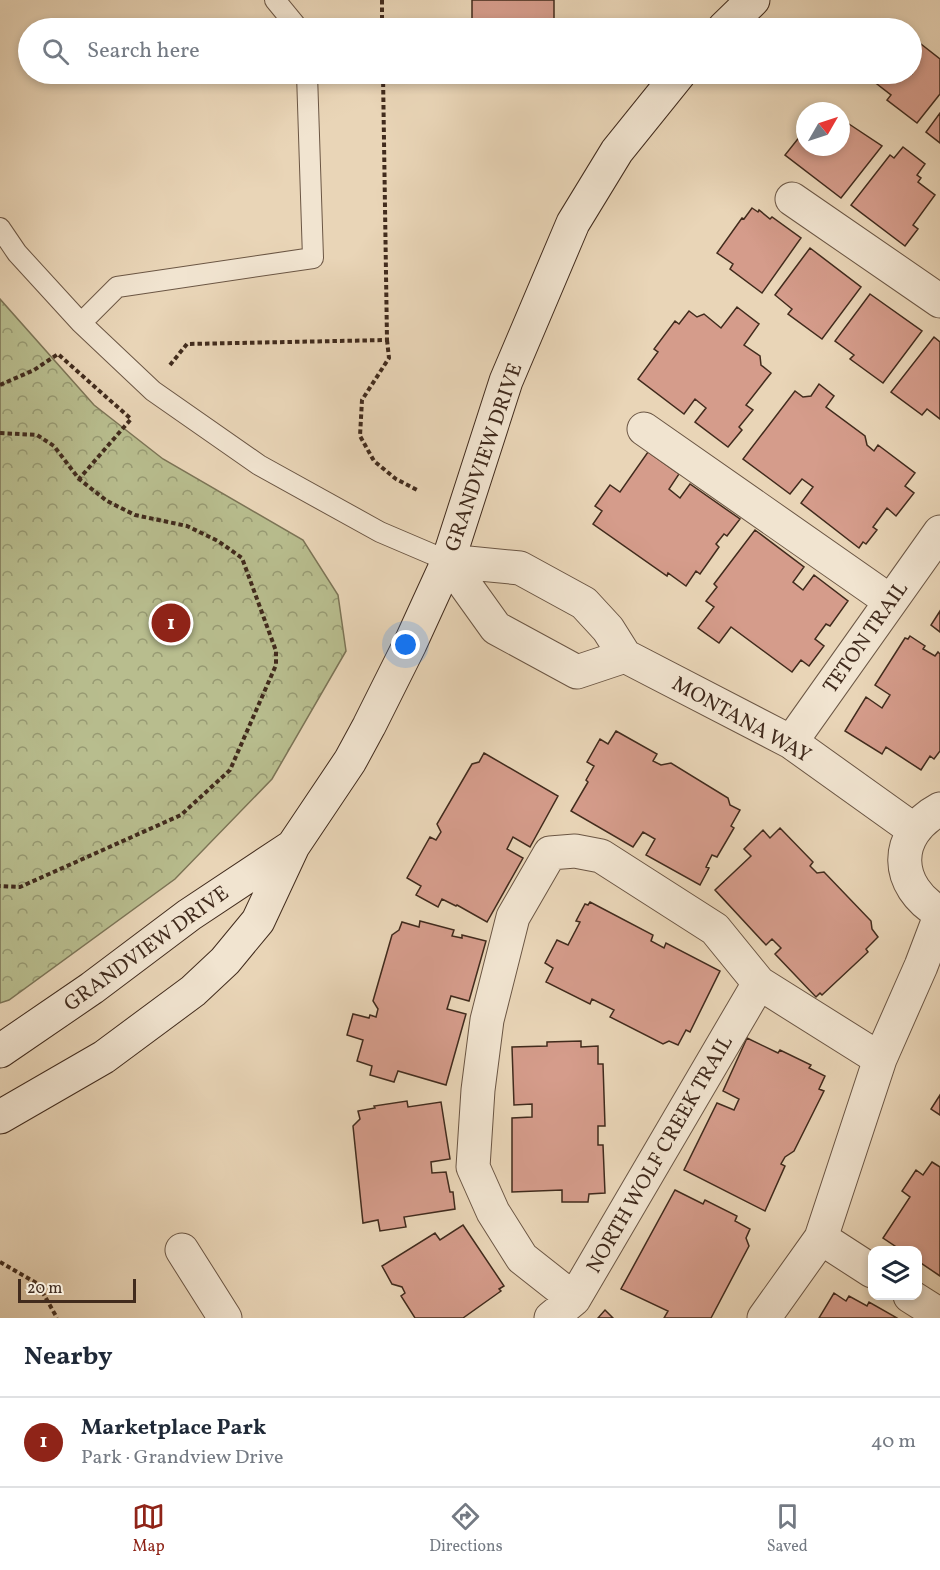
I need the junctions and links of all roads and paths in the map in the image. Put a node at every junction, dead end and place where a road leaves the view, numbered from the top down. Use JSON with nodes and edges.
{"nodes":[{"id":1,"x":275,"y":0,"type":"edge"},
{"id":2,"x":382,"y":0,"type":"edge"},
{"id":3,"x":753,"y":0,"type":"edge"},
{"id":4,"x":290,"y":18,"type":"edge"},
{"id":5,"x":382,"y":18,"type":"edge"},
{"id":6,"x":734,"y":18,"type":"edge"},
{"id":7,"x":308,"y":84,"type":"edge"},
{"id":8,"x":671,"y":84,"type":"edge"},
{"id":9,"x":792,"y":199,"type":"dead end"},
{"id":10,"x":0,"y":228,"type":"edge"},
{"id":11,"x":940,"y":301,"type":"edge"},
{"id":12,"x":81,"y":323,"type":"junction"},
{"id":13,"x":387,"y":340,"type":"dead end"},
{"id":14,"x":0,"y":385,"type":"edge"},
{"id":15,"x":644,"y":429,"type":"dead end"},
{"id":16,"x":0,"y":433,"type":"edge"},
{"id":17,"x":79,"y":479,"type":"junction"},
{"id":18,"x":419,"y":491,"type":"dead end"},
{"id":19,"x":940,"y":532,"type":"edge"},
{"id":20,"x":448,"y":561,"type":"junction"},
{"id":21,"x":890,"y":601,"type":"junction"},
{"id":22,"x":625,"y":656,"type":"junction"},
{"id":23,"x":790,"y":742,"type":"junction"},
{"id":24,"x":940,"y":809,"type":"edge"},
{"id":25,"x":914,"y":830,"type":"junction"},
{"id":26,"x":293,"y":846,"type":"junction"},
{"id":27,"x":0,"y":886,"type":"edge"},
{"id":28,"x":940,"y":915,"type":"edge"},
{"id":29,"x":759,"y":983,"type":"junction"},
{"id":30,"x":0,"y":1051,"type":"edge"},
{"id":31,"x":880,"y":1059,"type":"junction"},
{"id":32,"x":0,"y":1117,"type":"edge"},
{"id":33,"x":821,"y":1238,"type":"junction"},
{"id":34,"x":182,"y":1250,"type":"dead end"},
{"id":35,"x":0,"y":1262,"type":"edge"},
{"id":36,"x":868,"y":1268,"type":"edge"},
{"id":37,"x":916,"y":1300,"type":"edge"},
{"id":38,"x":563,"y":1308,"type":"edge"},
{"id":39,"x":940,"y":1315,"type":"edge"},
{"id":40,"x":57,"y":1318,"type":"edge"},
{"id":41,"x":225,"y":1318,"type":"edge"},
{"id":42,"x":764,"y":1318,"type":"edge"}],
"edges":[{"from":1,"to":4,"type":"lane"},
{"from":2,"to":5,"type":"path"},
{"from":3,"to":6,"type":"street"},
{"from":7,"to":12,"type":"lane"},
{"from":8,"to":20,"type":"street","name":"GRANDVIEW DRIVE"},
{"from":9,"to":11,"type":"street"},
{"from":10,"to":12,"type":"lane"},
{"from":12,"to":20,"type":"lane"},
{"from":13,"to":18,"type":"path"},
{"from":14,"to":17,"type":"path"},
{"from":15,"to":21,"type":"street"},
{"from":16,"to":17,"type":"path"},
{"from":17,"to":27,"type":"path"},
{"from":19,"to":21,"type":"street","name":"TETON TRAIL"},
{"from":20,"to":22,"type":"street"},
{"from":20,"to":22,"type":"street"},
{"from":20,"to":26,"type":"street","name":"GRANDVIEW DRIVE"},
{"from":21,"to":23,"type":"street","name":"TETON TRAIL"},
{"from":22,"to":23,"type":"street","name":"MONTANA WAY"},
{"from":23,"to":25,"type":"street","name":"MONTANA WAY"},
{"from":24,"to":25,"type":"street"},
{"from":25,"to":28,"type":"street"},
{"from":26,"to":30,"type":"street","name":"GRANDVIEW DRIVE"},
{"from":26,"to":32,"type":"street","name":"GRANDVIEW DRIVE"},
{"from":28,"to":31,"type":"street"},
{"from":29,"to":31,"type":"street"},
{"from":29,"to":38,"type":"street","name":"NORTH WOLF CREEK TRAIL"},
{"from":29,"to":38,"type":"street"},
{"from":31,"to":33,"type":"street"},
{"from":33,"to":36,"type":"street"},
{"from":33,"to":42,"type":"street"},
{"from":34,"to":41,"type":"street"},
{"from":35,"to":40,"type":"path"},
{"from":37,"to":39,"type":"street"}]}
